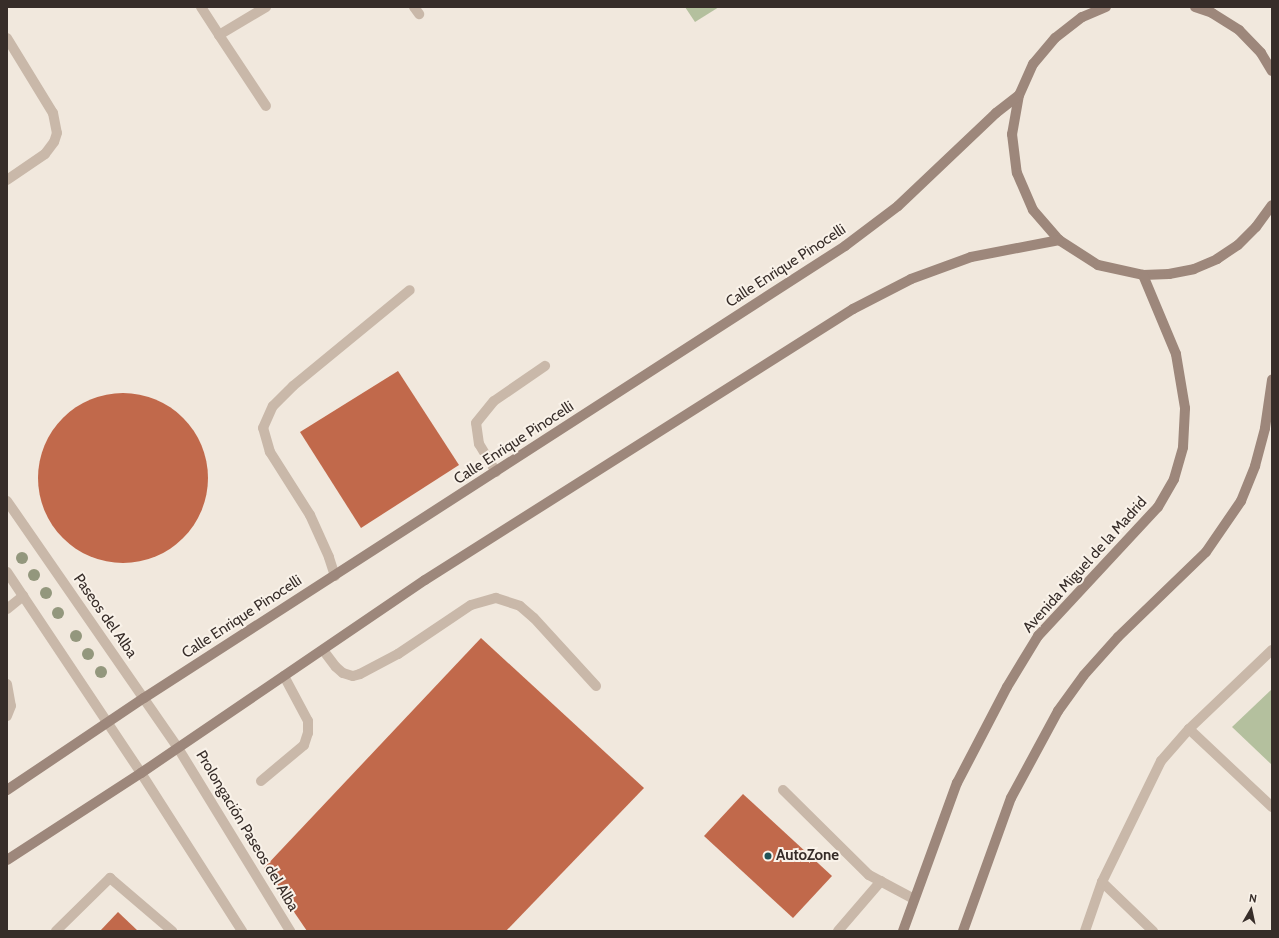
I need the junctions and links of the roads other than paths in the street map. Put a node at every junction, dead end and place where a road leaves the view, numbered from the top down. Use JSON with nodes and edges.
{"nodes":[{"id":1,"x":201,"y":7,"type":"edge"},
{"id":2,"x":266,"y":7,"type":"edge"},
{"id":3,"x":1106,"y":7,"type":"edge"},
{"id":4,"x":1195,"y":7,"type":"edge"},
{"id":5,"x":219,"y":35,"type":"junction"},
{"id":6,"x":7,"y":38,"type":"edge"},
{"id":7,"x":1272,"y":71,"type":"edge"},
{"id":8,"x":1019,"y":95,"type":"junction"},
{"id":9,"x":266,"y":106,"type":"dead end"},
{"id":10,"x":7,"y":180,"type":"edge"},
{"id":11,"x":1272,"y":205,"type":"edge"},
{"id":12,"x":1058,"y":240,"type":"junction"},
{"id":13,"x":1143,"y":275,"type":"junction"},
{"id":14,"x":410,"y":290,"type":"dead end"},
{"id":15,"x":545,"y":366,"type":"dead end"},
{"id":16,"x":1272,"y":380,"type":"edge"},
{"id":17,"x":496,"y":472,"type":"junction"},
{"id":18,"x":7,"y":501,"type":"edge"},
{"id":19,"x":7,"y":572,"type":"edge"},
{"id":20,"x":335,"y":576,"type":"junction"},
{"id":21,"x":23,"y":596,"type":"junction"},
{"id":22,"x":7,"y":609,"type":"edge"},
{"id":23,"x":324,"y":650,"type":"junction"},
{"id":24,"x":1272,"y":650,"type":"edge"},
{"id":25,"x":284,"y":676,"type":"junction"},
{"id":26,"x":7,"y":684,"type":"edge"},
{"id":27,"x":596,"y":686,"type":"dead end"},
{"id":28,"x":144,"y":698,"type":"junction"},
{"id":29,"x":7,"y":716,"type":"edge"},
{"id":30,"x":107,"y":722,"type":"junction"},
{"id":31,"x":1188,"y":729,"type":"junction"},
{"id":32,"x":178,"y":748,"type":"junction"},
{"id":33,"x":142,"y":773,"type":"junction"},
{"id":34,"x":261,"y":781,"type":"dead end"},
{"id":35,"x":7,"y":790,"type":"edge"},
{"id":36,"x":783,"y":790,"type":"dead end"},
{"id":37,"x":1272,"y":807,"type":"edge"},
{"id":38,"x":7,"y":860,"type":"edge"},
{"id":39,"x":880,"y":881,"type":"junction"},
{"id":40,"x":1102,"y":882,"type":"junction"},
{"id":41,"x":914,"y":899,"type":"junction"},
{"id":42,"x":56,"y":931,"type":"edge"},
{"id":43,"x":172,"y":931,"type":"edge"},
{"id":44,"x":242,"y":931,"type":"edge"},
{"id":45,"x":290,"y":931,"type":"edge"},
{"id":46,"x":838,"y":931,"type":"edge"},
{"id":47,"x":903,"y":931,"type":"edge"},
{"id":48,"x":962,"y":931,"type":"edge"},
{"id":49,"x":1084,"y":931,"type":"edge"},
{"id":50,"x":1152,"y":931,"type":"edge"}],
"edges":[{"from":1,"to":5,"type":"street"},
{"from":2,"to":5,"type":"street"},
{"from":3,"to":8,"type":"main road"},
{"from":4,"to":7,"type":"main road"},
{"from":5,"to":9,"type":"street"},
{"from":6,"to":10,"type":"street"},
{"from":8,"to":12,"type":"main road"},
{"from":8,"to":17,"type":"main road","name":"Calle Enrique Pinocelli"},
{"from":11,"to":13,"type":"main road"},
{"from":12,"to":13,"type":"main road"},
{"from":12,"to":23,"type":"main road"},
{"from":13,"to":41,"type":"main road","name":"Avenida Miguel de la Madrid"},
{"from":14,"to":20,"type":"street"},
{"from":15,"to":17,"type":"street"},
{"from":16,"to":48,"type":"main road"},
{"from":17,"to":20,"type":"main road","name":"Calle Enrique Pinocelli"},
{"from":18,"to":28,"type":"street","name":"Paseos del Alba"},
{"from":19,"to":21,"type":"street"},
{"from":20,"to":28,"type":"main road","name":"Calle Enrique Pinocelli"},
{"from":21,"to":22,"type":"street"},
{"from":21,"to":30,"type":"street"},
{"from":23,"to":25,"type":"main road"},
{"from":23,"to":27,"type":"street"},
{"from":24,"to":31,"type":"street"},
{"from":25,"to":32,"type":"main road"},
{"from":25,"to":34,"type":"street"},
{"from":26,"to":29,"type":"street"},
{"from":28,"to":30,"type":"main road","name":"Calle Enrique Pinocelli"},
{"from":28,"to":32,"type":"street","name":"Paseos del Alba"},
{"from":30,"to":33,"type":"street"},
{"from":30,"to":35,"type":"main road","name":"Calle Enrique Pinocelli"},
{"from":31,"to":37,"type":"street"},
{"from":31,"to":40,"type":"street"},
{"from":32,"to":33,"type":"main road"},
{"from":32,"to":45,"type":"street","name":"Prolongación Paseos del Alba"},
{"from":33,"to":38,"type":"main road"},
{"from":33,"to":44,"type":"street"},
{"from":36,"to":39,"type":"street"},
{"from":39,"to":41,"type":"street"},
{"from":39,"to":46,"type":"street"},
{"from":40,"to":49,"type":"street"},
{"from":40,"to":50,"type":"street"},
{"from":41,"to":47,"type":"main road","name":"Avenida Miguel de la Madrid"},
{"from":42,"to":43,"type":"street"}]}
